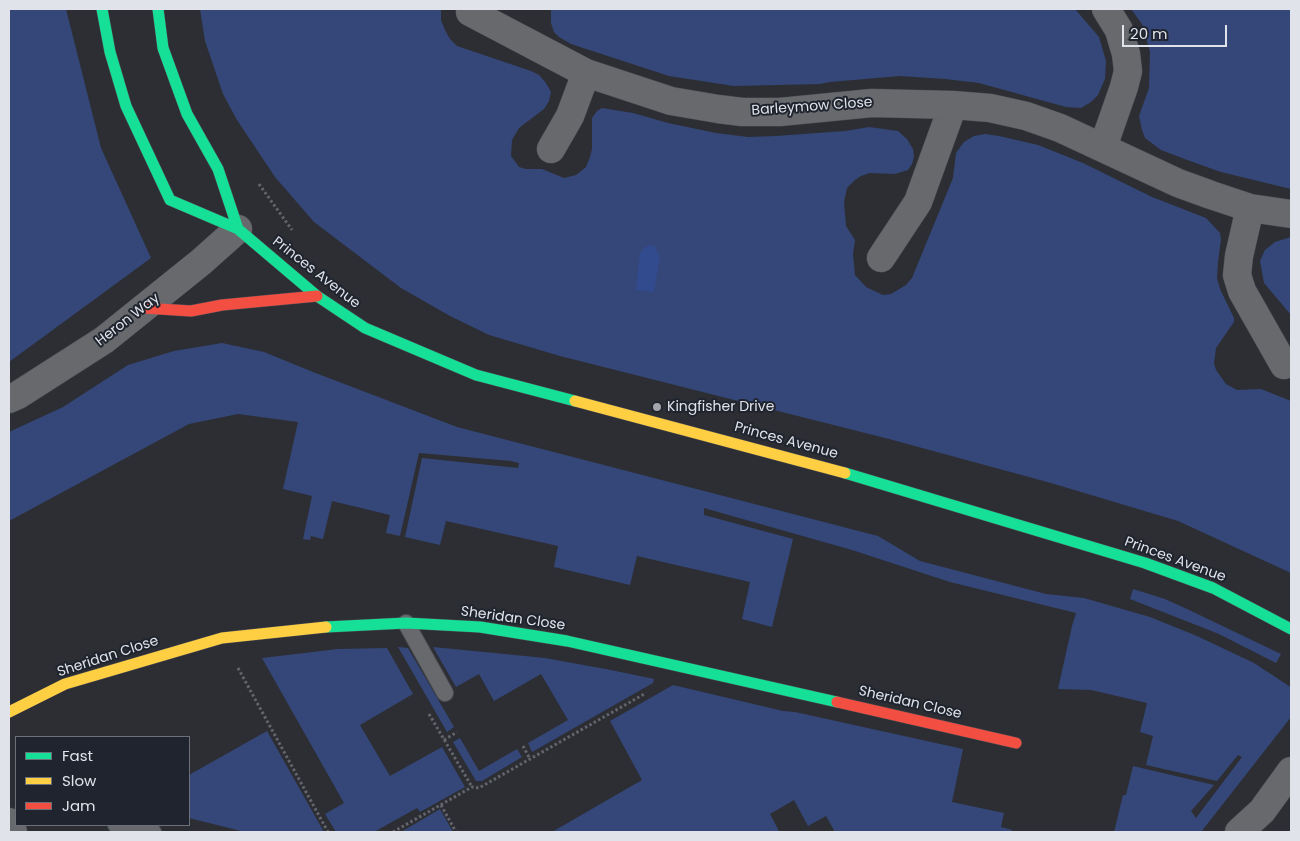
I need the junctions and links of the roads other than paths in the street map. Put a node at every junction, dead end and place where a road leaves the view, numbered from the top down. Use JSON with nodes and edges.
{"nodes":[{"id":1,"x":102,"y":9,"type":"edge"},
{"id":2,"x":158,"y":9,"type":"edge"},
{"id":3,"x":1106,"y":9,"type":"edge"},
{"id":4,"x":470,"y":12,"type":"dead end"},
{"id":5,"x":586,"y":73,"type":"junction"},
{"id":6,"x":953,"y":105,"type":"junction"},
{"id":7,"x":1103,"y":147,"type":"junction"},
{"id":8,"x":551,"y":149,"type":"dead end"},
{"id":9,"x":1250,"y":208,"type":"junction"},
{"id":10,"x":1291,"y":214,"type":"edge"},
{"id":11,"x":238,"y":229,"type":"junction"},
{"id":12,"x":881,"y":258,"type":"dead end"},
{"id":13,"x":317,"y":296,"type":"junction"},
{"id":14,"x":144,"y":308,"type":"junction"},
{"id":15,"x":1284,"y":365,"type":"dead end"},
{"id":16,"x":9,"y":398,"type":"edge"},
{"id":17,"x":406,"y":623,"type":"junction"},
{"id":18,"x":1291,"y":629,"type":"edge"},
{"id":19,"x":445,"y":693,"type":"dead end"},
{"id":20,"x":9,"y":712,"type":"edge"},
{"id":21,"x":1016,"y":743,"type":"dead end"},
{"id":22,"x":1291,"y":771,"type":"edge"},
{"id":23,"x":9,"y":820,"type":"edge"},
{"id":24,"x":121,"y":826,"type":"edge"},
{"id":25,"x":13,"y":832,"type":"edge"},
{"id":26,"x":153,"y":832,"type":"edge"},
{"id":27,"x":1239,"y":832,"type":"edge"}],
"edges":[{"from":1,"to":11,"type":"street","name":"Princes Avenue"},
{"from":2,"to":11,"type":"street"},
{"from":3,"to":7,"type":"street"},
{"from":4,"to":5,"type":"street","name":"Barleymow Close"},
{"from":5,"to":6,"type":"street","name":"Barleymow Close"},
{"from":5,"to":8,"type":"street"},
{"from":6,"to":7,"type":"street","name":"Barleymow Close"},
{"from":6,"to":12,"type":"street"},
{"from":7,"to":9,"type":"street","name":"Barleymow Close"},
{"from":9,"to":10,"type":"street","name":"Barleymow Close"},
{"from":9,"to":15,"type":"street"},
{"from":11,"to":13,"type":"street","name":"Princes Avenue"},
{"from":11,"to":14,"type":"street","name":"Heron Way"},
{"from":13,"to":14,"type":"street"},
{"from":13,"to":18,"type":"street","name":"Princes Avenue"},
{"from":14,"to":16,"type":"street","name":"Heron Way"},
{"from":17,"to":19,"type":"lane"},
{"from":17,"to":20,"type":"street","name":"Sheridan Close"},
{"from":17,"to":21,"type":"street","name":"Sheridan Close"},
{"from":22,"to":27,"type":"street"},
{"from":23,"to":25,"type":"street"},
{"from":24,"to":26,"type":"lane"}]}
